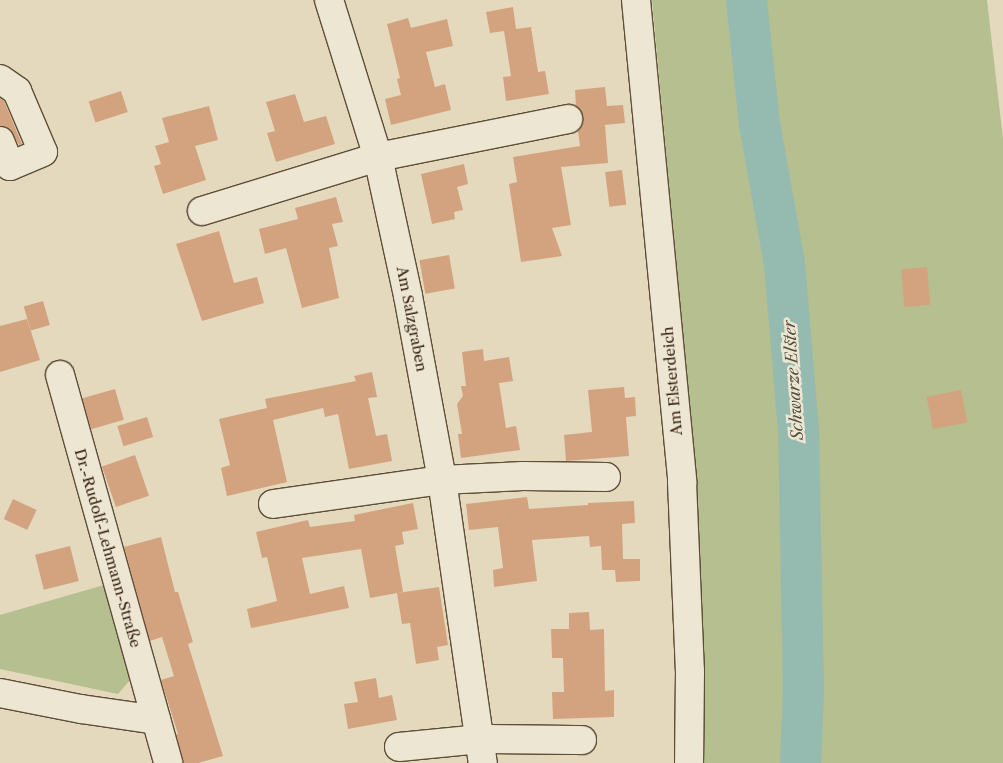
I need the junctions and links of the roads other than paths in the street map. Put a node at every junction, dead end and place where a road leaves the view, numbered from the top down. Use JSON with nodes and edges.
{"nodes":[{"id":1,"x":329,"y":0,"type":"edge"},
{"id":2,"x":636,"y":0,"type":"edge"},
{"id":3,"x":0,"y":79,"type":"edge"},
{"id":4,"x":568,"y":119,"type":"dead end"},
{"id":5,"x":0,"y":141,"type":"edge"},
{"id":6,"x":378,"y":157,"type":"junction"},
{"id":7,"x":202,"y":211,"type":"dead end"},
{"id":8,"x":60,"y":375,"type":"dead end"},
{"id":9,"x":606,"y":477,"type":"dead end"},
{"id":10,"x":442,"y":480,"type":"junction"},
{"id":11,"x":273,"y":504,"type":"dead end"},
{"id":12,"x":0,"y":693,"type":"edge"},
{"id":13,"x":156,"y":720,"type":"junction"},
{"id":14,"x":582,"y":740,"type":"dead end"},
{"id":15,"x":399,"y":747,"type":"dead end"},
{"id":16,"x":482,"y":751,"type":"edge"},
{"id":17,"x":168,"y":763,"type":"edge"},
{"id":18,"x":689,"y":763,"type":"edge"}],
"edges":[{"from":1,"to":6,"type":"street","name":"Am Salzgraben"},
{"from":2,"to":18,"type":"street","name":"Am Elsterdeich"},
{"from":3,"to":5,"type":"street"},
{"from":4,"to":6,"type":"street"},
{"from":6,"to":7,"type":"street"},
{"from":6,"to":10,"type":"street","name":"Am Salzgraben"},
{"from":8,"to":13,"type":"street","name":"Dr.-Rudolf-Lehmann-Straße"},
{"from":9,"to":10,"type":"street"},
{"from":10,"to":11,"type":"street"},
{"from":10,"to":16,"type":"street","name":"Am Salzgraben"},
{"from":12,"to":13,"type":"street"},
{"from":13,"to":17,"type":"street","name":"Dr.-Rudolf-Lehmann-Straße"},
{"from":14,"to":16,"type":"street"},
{"from":15,"to":16,"type":"street"}]}
